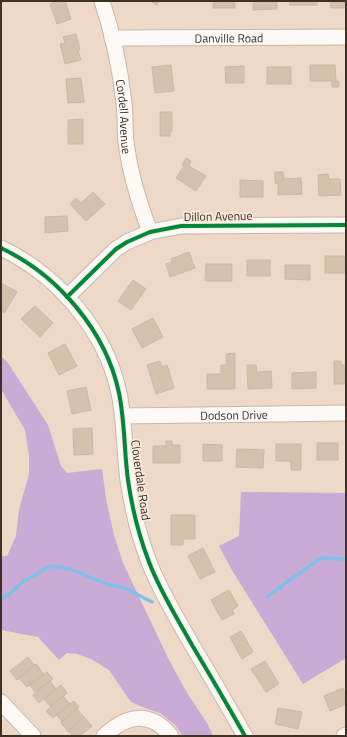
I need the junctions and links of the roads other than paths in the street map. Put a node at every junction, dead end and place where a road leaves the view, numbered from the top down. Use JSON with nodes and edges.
{"nodes":[{"id":1,"x":102,"y":1,"type":"edge"},
{"id":2,"x":346,"y":37,"type":"edge"},
{"id":3,"x":112,"y":38,"type":"junction"},
{"id":4,"x":346,"y":225,"type":"edge"},
{"id":5,"x":150,"y":232,"type":"junction"},
{"id":6,"x":1,"y":248,"type":"edge"},
{"id":7,"x":67,"y":297,"type":"junction"},
{"id":8,"x":346,"y":413,"type":"edge"},
{"id":9,"x":122,"y":416,"type":"junction"},
{"id":10,"x":1,"y":702,"type":"edge"},
{"id":11,"x":33,"y":736,"type":"edge"},
{"id":12,"x":104,"y":736,"type":"edge"},
{"id":13,"x":171,"y":736,"type":"edge"},
{"id":14,"x":245,"y":736,"type":"edge"}],
"edges":[{"from":1,"to":3,"type":"street","name":"Cordell Avenue"},
{"from":2,"to":3,"type":"street","name":"Danville Road"},
{"from":3,"to":5,"type":"street","name":"Cordell Avenue"},
{"from":4,"to":5,"type":"street","name":"Dillon Avenue"},
{"from":5,"to":7,"type":"street","name":"Dillon Avenue"},
{"from":6,"to":7,"type":"street","name":"Cloverdale Road"},
{"from":7,"to":9,"type":"street","name":"Cloverdale Road"},
{"from":8,"to":9,"type":"street","name":"Dodson Drive"},
{"from":9,"to":14,"type":"street","name":"Cloverdale Road"},
{"from":10,"to":11,"type":"street"},
{"from":12,"to":13,"type":"street"}]}
